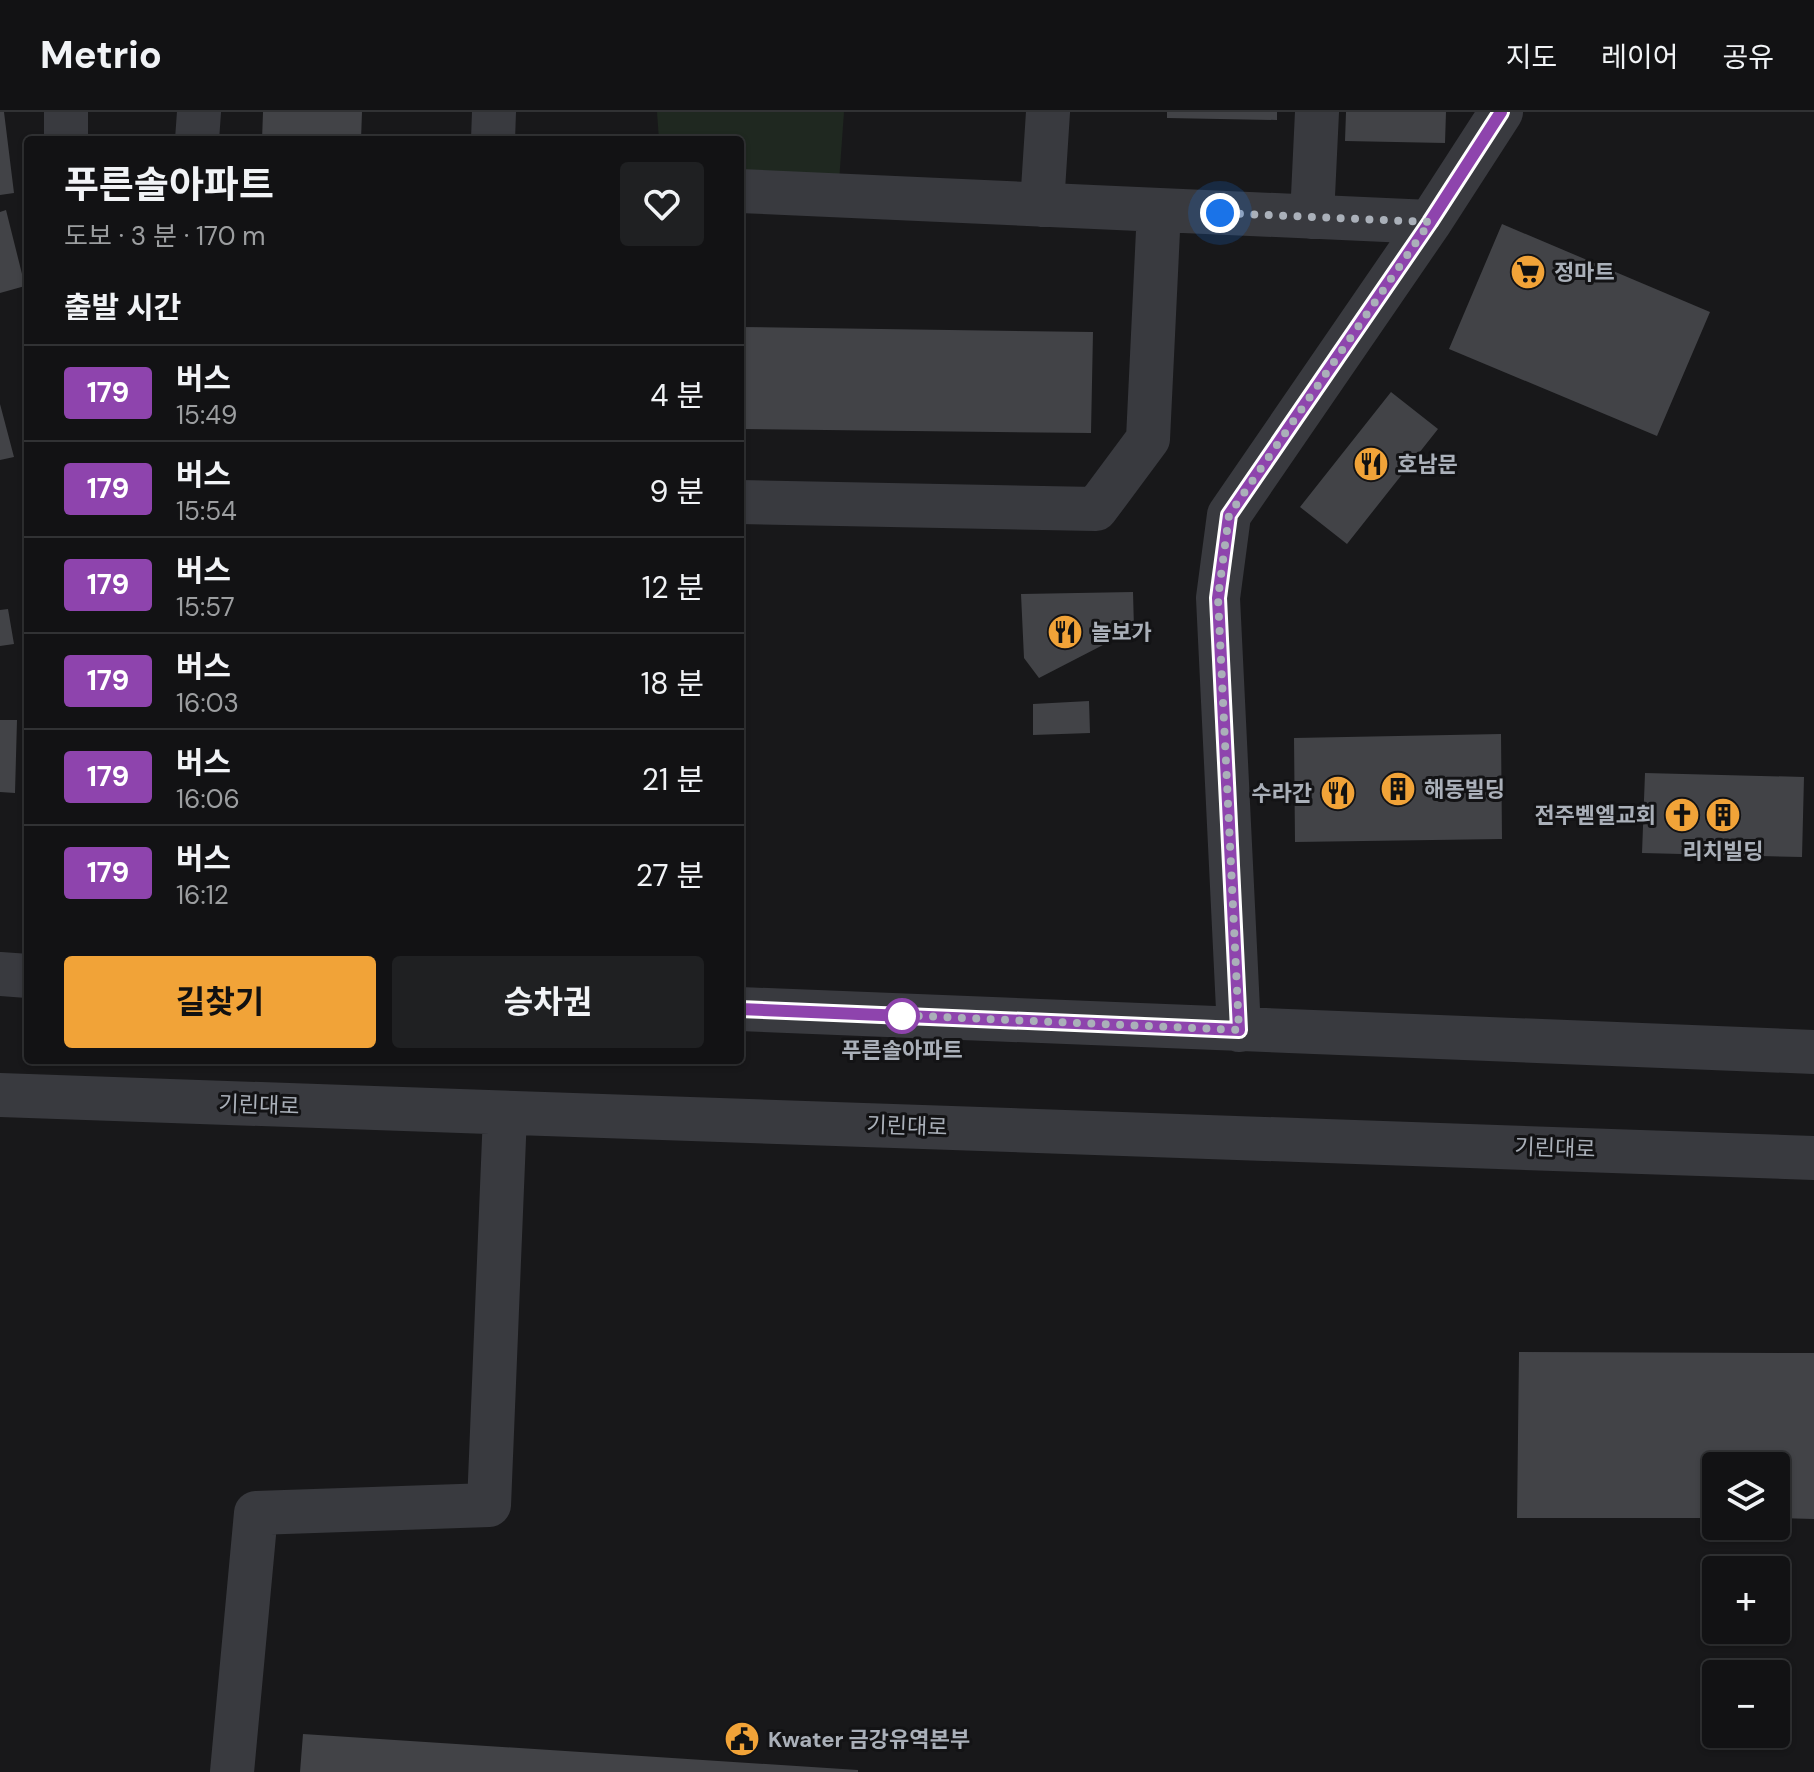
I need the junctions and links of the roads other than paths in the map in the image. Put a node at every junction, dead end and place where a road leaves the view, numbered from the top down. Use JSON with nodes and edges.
{"nodes":[{"id":1,"x":66,"y":112,"type":"edge"},
{"id":2,"x":199,"y":112,"type":"edge"},
{"id":3,"x":494,"y":112,"type":"edge"},
{"id":4,"x":1048,"y":112,"type":"edge"},
{"id":5,"x":1317,"y":112,"type":"edge"},
{"id":6,"x":1501,"y":112,"type":"edge"},
{"id":7,"x":66,"y":136,"type":"edge"},
{"id":8,"x":197,"y":136,"type":"edge"},
{"id":9,"x":493,"y":136,"type":"edge"},
{"id":10,"x":744,"y":191,"type":"edge"},
{"id":11,"x":1042,"y":205,"type":"junction"},
{"id":12,"x":1159,"y":210,"type":"junction"},
{"id":13,"x":1312,"y":217,"type":"junction"},
{"id":14,"x":1430,"y":222,"type":"junction"},
{"id":15,"x":744,"y":502,"type":"edge"},
{"id":16,"x":0,"y":974,"type":"edge"},
{"id":17,"x":24,"y":976,"type":"edge"},
{"id":18,"x":744,"y":1009,"type":"edge"},
{"id":19,"x":1239,"y":1030,"type":"junction"},
{"id":20,"x":1814,"y":1052,"type":"edge"},
{"id":21,"x":0,"y":1095,"type":"edge"},
{"id":22,"x":505,"y":1114,"type":"junction"},
{"id":23,"x":1814,"y":1158,"type":"edge"},
{"id":24,"x":232,"y":1772,"type":"edge"}],
"edges":[{"from":1,"to":7,"type":"street"},
{"from":2,"to":8,"type":"street"},
{"from":3,"to":9,"type":"street"},
{"from":4,"to":11,"type":"street"},
{"from":5,"to":13,"type":"street"},
{"from":6,"to":14,"type":"street"},
{"from":10,"to":11,"type":"street"},
{"from":11,"to":12,"type":"street"},
{"from":12,"to":13,"type":"street"},
{"from":12,"to":15,"type":"street"},
{"from":13,"to":14,"type":"street"},
{"from":14,"to":19,"type":"street"},
{"from":16,"to":17,"type":"street"},
{"from":18,"to":19,"type":"street"},
{"from":19,"to":20,"type":"street"},
{"from":21,"to":22,"type":"street","name":"기린대로"},
{"from":22,"to":23,"type":"street","name":"기린대로"},
{"from":22,"to":24,"type":"street"}]}
